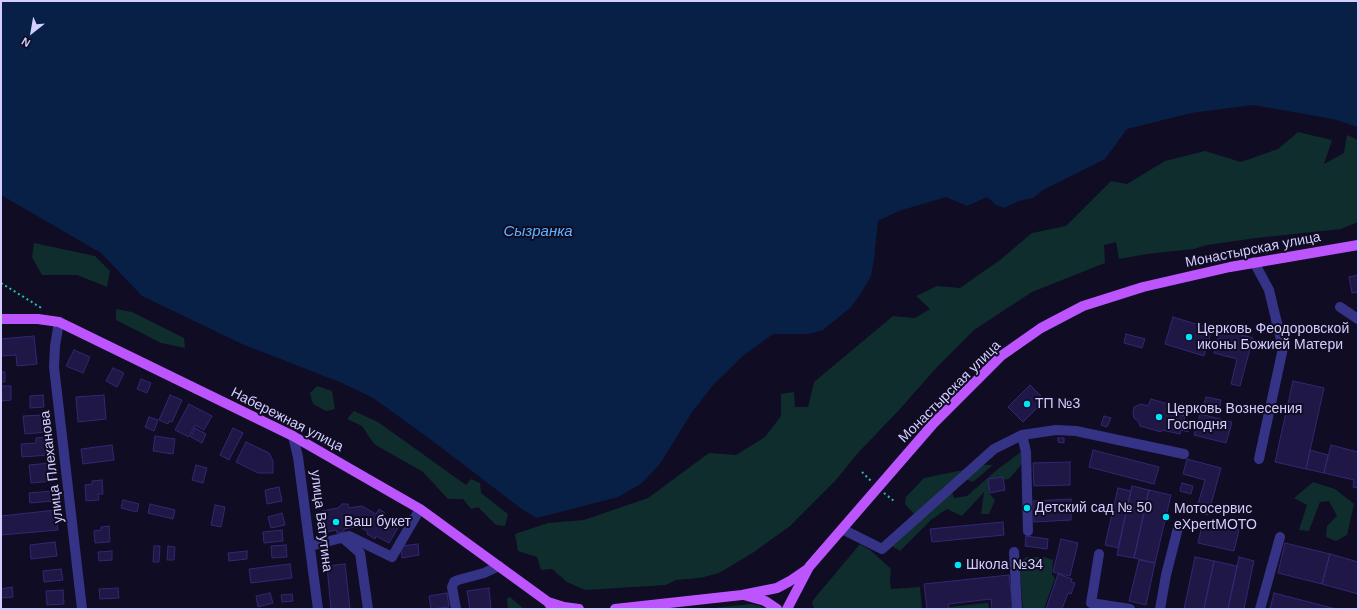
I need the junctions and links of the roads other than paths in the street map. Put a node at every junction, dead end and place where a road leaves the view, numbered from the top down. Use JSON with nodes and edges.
{"nodes":[{"id":1,"x":1358,"y":245,"type":"edge"},
{"id":2,"x":1254,"y":262,"type":"junction"},
{"id":3,"x":1340,"y":307,"type":"dead end"},
{"id":4,"x":1,"y":319,"type":"edge"},
{"id":5,"x":1358,"y":319,"type":"edge"},
{"id":6,"x":59,"y":322,"type":"junction"},
{"id":7,"x":1022,"y":434,"type":"junction"},
{"id":8,"x":293,"y":436,"type":"junction"},
{"id":9,"x":1184,"y":454,"type":"dead end"},
{"id":10,"x":1259,"y":459,"type":"dead end"},
{"id":11,"x":420,"y":509,"type":"junction"},
{"id":12,"x":1179,"y":524,"type":"dead end"},
{"id":13,"x":842,"y":529,"type":"junction"},
{"id":14,"x":1028,"y":531,"type":"dead end"},
{"id":15,"x":1280,"y":537,"type":"dead end"},
{"id":16,"x":343,"y":538,"type":"junction"},
{"id":17,"x":310,"y":546,"type":"junction"},
{"id":18,"x":1014,"y":552,"type":"dead end"},
{"id":19,"x":1099,"y":554,"type":"dead end"},
{"id":20,"x":499,"y":566,"type":"junction"},
{"id":21,"x":810,"y":567,"type":"junction"},
{"id":22,"x":742,"y":595,"type":"junction"},
{"id":23,"x":551,"y":606,"type":"edge"},
{"id":24,"x":82,"y":609,"type":"edge"},
{"id":25,"x":318,"y":609,"type":"edge"},
{"id":26,"x":368,"y":609,"type":"edge"},
{"id":27,"x":456,"y":609,"type":"edge"},
{"id":28,"x":578,"y":609,"type":"edge"},
{"id":29,"x":615,"y":609,"type":"edge"},
{"id":30,"x":777,"y":609,"type":"edge"},
{"id":31,"x":788,"y":609,"type":"edge"},
{"id":32,"x":1017,"y":609,"type":"edge"},
{"id":33,"x":1130,"y":609,"type":"edge"},
{"id":34,"x":1160,"y":609,"type":"edge"},
{"id":35,"x":1260,"y":609,"type":"edge"}],
"edges":[{"from":1,"to":2,"type":"main road","name":"Монастырская улица"},
{"from":2,"to":10,"type":"street"},
{"from":2,"to":13,"type":"main road","name":"Монастырская улица"},
{"from":3,"to":5,"type":"street"},
{"from":4,"to":6,"type":"main road","name":"Набережная улица"},
{"from":6,"to":8,"type":"main road","name":"Набережная улица"},
{"from":6,"to":24,"type":"street","name":"улица Плеханова"},
{"from":7,"to":9,"type":"street"},
{"from":7,"to":13,"type":"street"},
{"from":7,"to":14,"type":"street"},
{"from":8,"to":11,"type":"main road","name":"Набережная улица"},
{"from":8,"to":17,"type":"street","name":"улица Ватутина"},
{"from":11,"to":16,"type":"street"},
{"from":11,"to":20,"type":"main road","name":"Набережная улица"},
{"from":12,"to":34,"type":"street"},
{"from":13,"to":21,"type":"main road","name":"Монастырская улица"},
{"from":15,"to":35,"type":"street"},
{"from":16,"to":17,"type":"street"},
{"from":16,"to":26,"type":"street"},
{"from":17,"to":25,"type":"street","name":"улица Ватутина"},
{"from":18,"to":32,"type":"street"},
{"from":19,"to":33,"type":"street"},
{"from":20,"to":23,"type":"main road","name":"Набережная улица"},
{"from":20,"to":27,"type":"street"},
{"from":21,"to":22,"type":"main road"},
{"from":21,"to":31,"type":"main road"},
{"from":22,"to":29,"type":"main road"},
{"from":22,"to":30,"type":"main road"},
{"from":23,"to":28,"type":"main road"}]}
